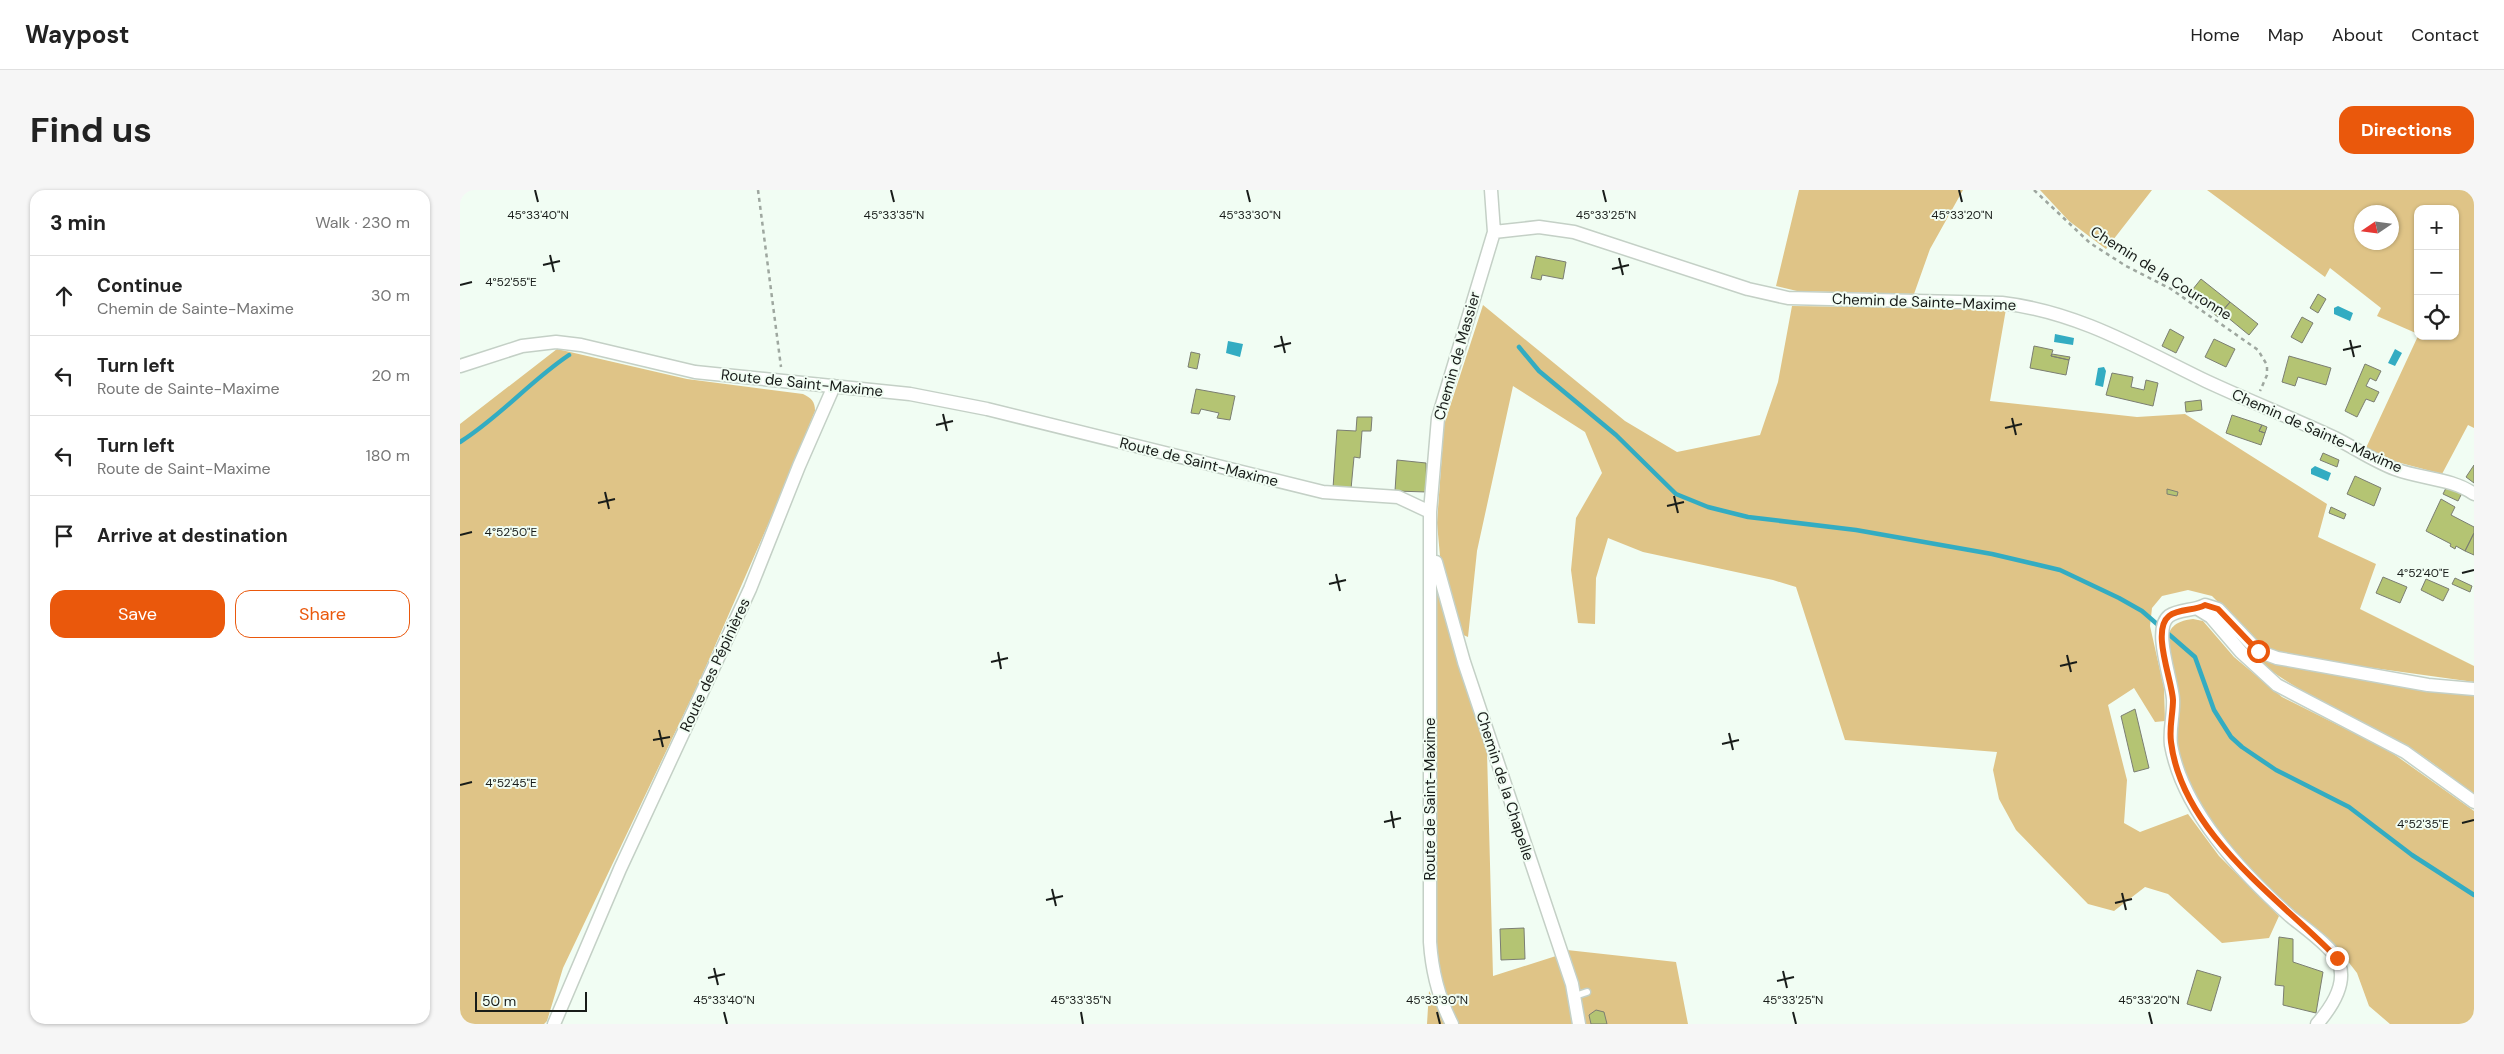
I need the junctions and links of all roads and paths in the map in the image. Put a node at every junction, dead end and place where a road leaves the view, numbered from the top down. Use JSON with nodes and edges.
{"nodes":[{"id":1,"x":758,"y":190,"type":"edge"},
{"id":2,"x":1492,"y":190,"type":"edge"},
{"id":3,"x":2034,"y":190,"type":"edge"},
{"id":4,"x":1494,"y":232,"type":"junction"},
{"id":5,"x":460,"y":366,"type":"edge"},
{"id":6,"x":783,"y":381,"type":"junction"},
{"id":7,"x":834,"y":386,"type":"junction"},
{"id":8,"x":2255,"y":404,"type":"junction"},
{"id":9,"x":2474,"y":494,"type":"edge"},
{"id":10,"x":1430,"y":512,"type":"junction"},
{"id":11,"x":1432,"y":547,"type":"junction"},
{"id":12,"x":2198,"y":609,"type":"junction"},
{"id":13,"x":2474,"y":689,"type":"edge"},
{"id":14,"x":2474,"y":802,"type":"edge"},
{"id":15,"x":1587,"y":992,"type":"dead end"},
{"id":16,"x":1574,"y":996,"type":"junction"},
{"id":17,"x":554,"y":1024,"type":"edge"},
{"id":18,"x":1452,"y":1024,"type":"edge"},
{"id":19,"x":1579,"y":1024,"type":"edge"},
{"id":20,"x":2317,"y":1024,"type":"edge"}],
"edges":[{"from":1,"to":6,"type":"path"},
{"from":2,"to":4,"type":"street","name":"Chemin de Massier"},
{"from":3,"to":8,"type":"path","name":"Chemin de la Couronne"},
{"from":4,"to":8,"type":"street","name":"Chemin de Sainte-Maxime"},
{"from":4,"to":10,"type":"street","name":"Chemin de Massier"},
{"from":5,"to":6,"type":"street","name":"Route de Saint-Maxime"},
{"from":6,"to":7,"type":"street","name":"Route de Saint-Maxime"},
{"from":7,"to":10,"type":"street","name":"Route de Saint-Maxime"},
{"from":7,"to":17,"type":"street","name":"Route des Pépinières"},
{"from":8,"to":9,"type":"street","name":"Chemin de Sainte-Maxime"},
{"from":10,"to":11,"type":"street","name":"Route de Saint-Maxime"},
{"from":11,"to":16,"type":"street","name":"Chemin de la Chapelle"},
{"from":11,"to":18,"type":"street","name":"Route de Saint-Maxime"},
{"from":12,"to":13,"type":"street"},
{"from":12,"to":14,"type":"street"},
{"from":12,"to":20,"type":"street"},
{"from":15,"to":16,"type":"lane"},
{"from":16,"to":19,"type":"street","name":"Chemin de la Chapelle"}]}
